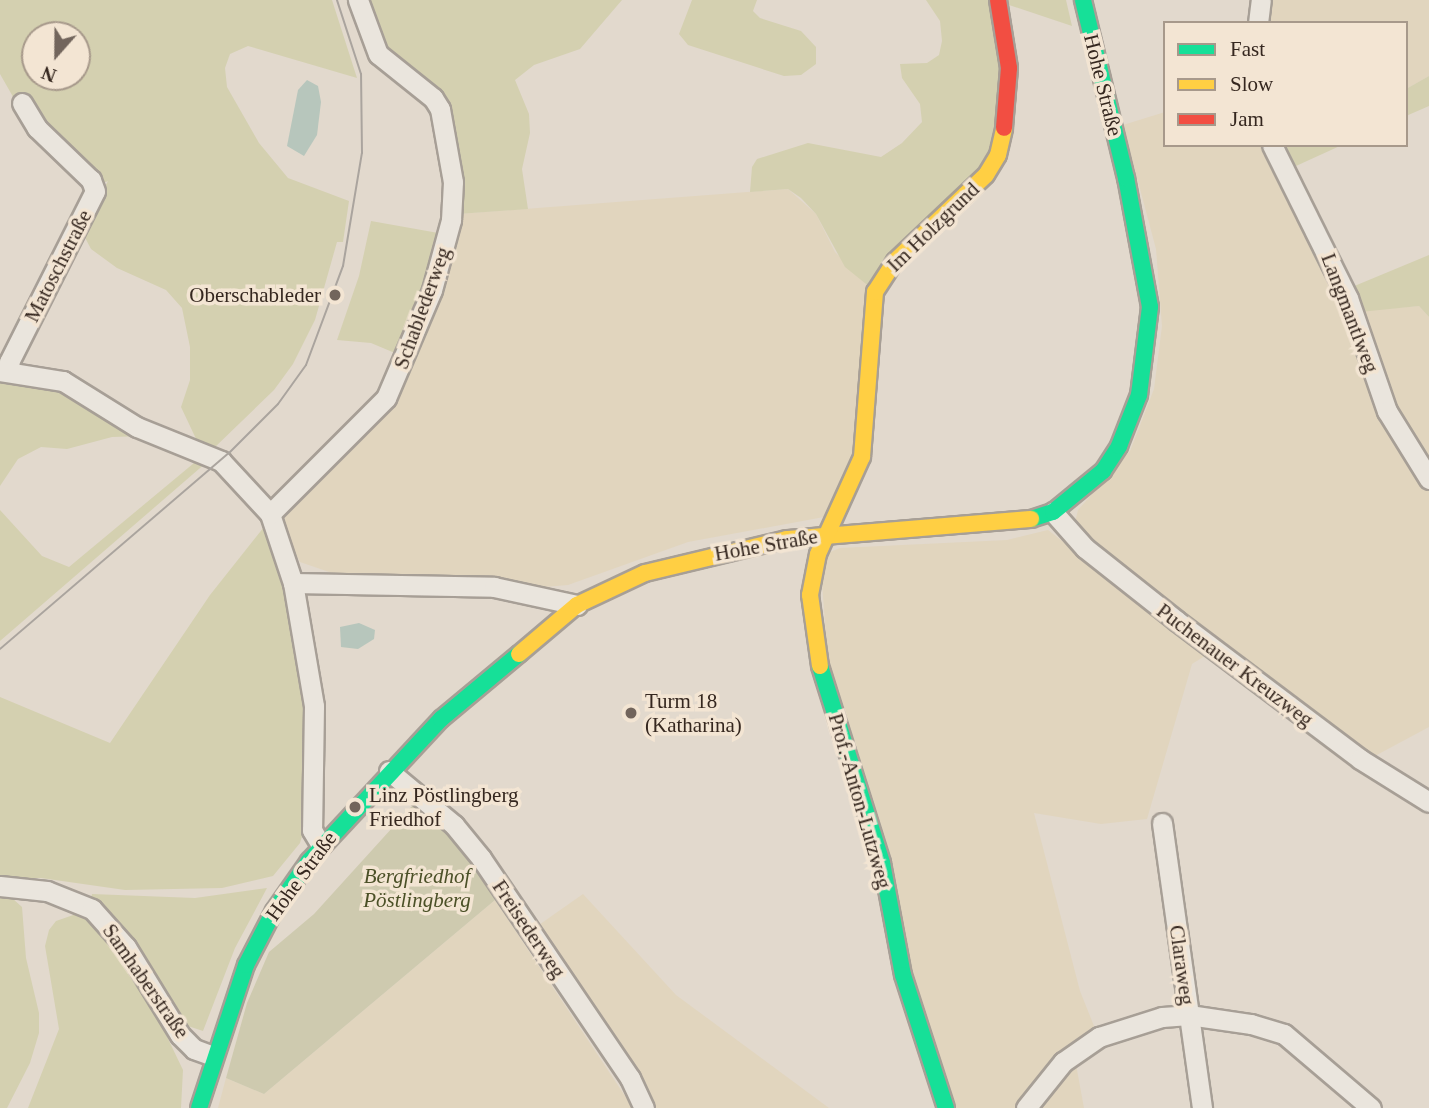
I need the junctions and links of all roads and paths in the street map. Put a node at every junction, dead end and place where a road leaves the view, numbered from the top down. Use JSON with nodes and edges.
{"nodes":[{"id":1,"x":358,"y":0,"type":"edge"},
{"id":2,"x":998,"y":0,"type":"edge"},
{"id":3,"x":1083,"y":0,"type":"edge"},
{"id":4,"x":1261,"y":0,"type":"edge"},
{"id":5,"x":1258,"y":21,"type":"edge"},
{"id":6,"x":22,"y":103,"type":"dead end"},
{"id":7,"x":1273,"y":147,"type":"edge"},
{"id":8,"x":5,"y":370,"type":"edge"},
{"id":9,"x":1429,"y":479,"type":"edge"},
{"id":10,"x":1053,"y":512,"type":"junction"},
{"id":11,"x":270,"y":514,"type":"junction"},
{"id":12,"x":827,"y":534,"type":"junction"},
{"id":13,"x":293,"y":583,"type":"junction"},
{"id":14,"x":577,"y":605,"type":"junction"},
{"id":15,"x":389,"y":771,"type":"junction"},
{"id":16,"x":1429,"y":802,"type":"edge"},
{"id":17,"x":1162,"y":823,"type":"dead end"},
{"id":18,"x":321,"y":845,"type":"junction"},
{"id":19,"x":0,"y":886,"type":"edge"},
{"id":20,"x":1189,"y":1015,"type":"junction"},
{"id":21,"x":213,"y":1056,"type":"junction"},
{"id":22,"x":199,"y":1108,"type":"edge"},
{"id":23,"x":644,"y":1108,"type":"edge"},
{"id":24,"x":946,"y":1108,"type":"edge"},
{"id":25,"x":1026,"y":1108,"type":"edge"},
{"id":26,"x":1202,"y":1108,"type":"edge"},
{"id":27,"x":1371,"y":1108,"type":"edge"}],
"edges":[{"from":1,"to":11,"type":"street","name":"Schablederweg"},
{"from":2,"to":12,"type":"main road","name":"Im Holzgrund"},
{"from":3,"to":10,"type":"main road","name":"Hohe Straße"},
{"from":4,"to":5,"type":"street"},
{"from":6,"to":8,"type":"street","name":"Matoschstraße"},
{"from":7,"to":9,"type":"street","name":"Langmantlweg"},
{"from":8,"to":11,"type":"street","name":"Matoschstraße"},
{"from":10,"to":12,"type":"main road","name":"Hohe Straße"},
{"from":10,"to":16,"type":"street","name":"Puchenauer Kreuzweg"},
{"from":11,"to":13,"type":"street","name":"Matoschstraße"},
{"from":12,"to":14,"type":"main road","name":"Hohe Straße"},
{"from":12,"to":24,"type":"main road","name":"Prof.-Anton-Lutzweg"},
{"from":13,"to":14,"type":"street"},
{"from":13,"to":18,"type":"street","name":"Matoschstraße"},
{"from":14,"to":15,"type":"main road","name":"Hohe Straße"},
{"from":15,"to":18,"type":"main road","name":"Hohe Straße"},
{"from":15,"to":23,"type":"street","name":"Freisederweg"},
{"from":17,"to":20,"type":"street","name":"Claraweg"},
{"from":18,"to":21,"type":"main road","name":"Hohe Straße"},
{"from":19,"to":21,"type":"street","name":"Samhaberstraße"},
{"from":20,"to":25,"type":"street"},
{"from":20,"to":26,"type":"street","name":"Claraweg"},
{"from":20,"to":27,"type":"street"},
{"from":21,"to":22,"type":"main road","name":"Hohe Straße"}]}
